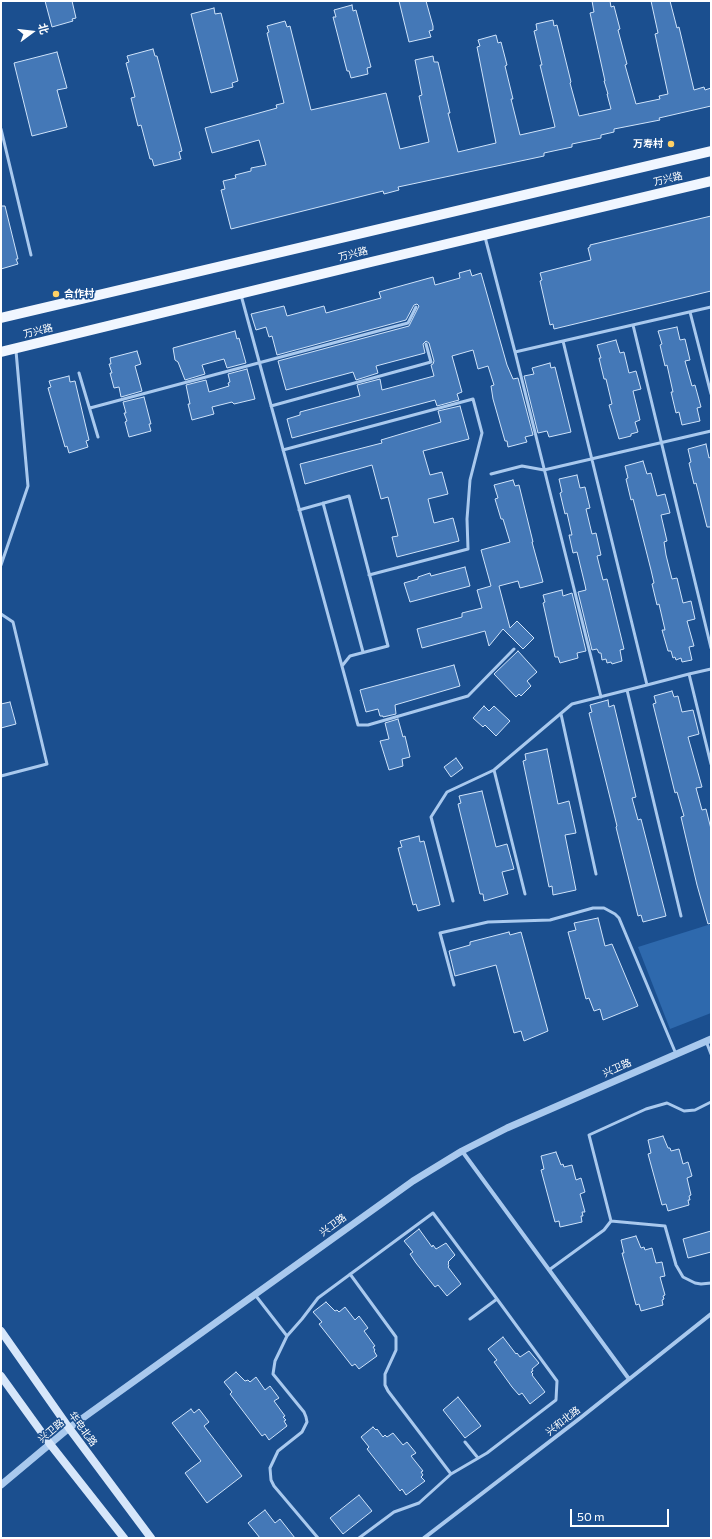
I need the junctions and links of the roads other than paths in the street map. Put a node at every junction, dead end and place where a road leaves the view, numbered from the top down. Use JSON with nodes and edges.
{"nodes":[{"id":1,"x":1,"y":129,"type":"edge"},
{"id":2,"x":711,"y":151,"type":"edge"},
{"id":3,"x":711,"y":181,"type":"edge"},
{"id":4,"x":484,"y":235,"type":"junction"},
{"id":5,"x":31,"y":255,"type":"dead end"},
{"id":6,"x":240,"y":294,"type":"junction"},
{"id":7,"x":416,"y":307,"type":"dead end"},
{"id":8,"x":711,"y":307,"type":"edge"},
{"id":9,"x":690,"y":312,"type":"junction"},
{"id":10,"x":1,"y":318,"type":"edge"},
{"id":11,"x":633,"y":325,"type":"junction"},
{"id":12,"x":563,"y":341,"type":"junction"},
{"id":13,"x":426,"y":344,"type":"dead end"},
{"id":14,"x":16,"y":349,"type":"junction"},
{"id":15,"x":1,"y":352,"type":"edge"},
{"id":16,"x":514,"y":352,"type":"junction"},
{"id":17,"x":259,"y":362,"type":"junction"},
{"id":18,"x":80,"y":373,"type":"dead end"},
{"id":19,"x":711,"y":394,"type":"edge"},
{"id":20,"x":271,"y":406,"type":"junction"},
{"id":21,"x":90,"y":408,"type":"junction"},
{"id":22,"x":711,"y":431,"type":"edge"},
{"id":23,"x":98,"y":437,"type":"dead end"},
{"id":24,"x":661,"y":442,"type":"junction"},
{"id":25,"x":283,"y":450,"type":"junction"},
{"id":26,"x":593,"y":458,"type":"junction"},
{"id":27,"x":544,"y":470,"type":"junction"},
{"id":28,"x":491,"y":474,"type":"dead end"},
{"id":29,"x":323,"y":503,"type":"junction"},
{"id":30,"x":299,"y":510,"type":"junction"},
{"id":31,"x":1,"y":565,"type":"edge"},
{"id":32,"x":369,"y":575,"type":"junction"},
{"id":33,"x":1,"y":614,"type":"edge"},
{"id":34,"x":711,"y":648,"type":"edge"},
{"id":35,"x":514,"y":649,"type":"dead end"},
{"id":36,"x":363,"y":652,"type":"junction"},
{"id":37,"x":342,"y":666,"type":"junction"},
{"id":38,"x":711,"y":669,"type":"edge"},
{"id":39,"x":689,"y":674,"type":"junction"},
{"id":40,"x":647,"y":685,"type":"junction"},
{"id":41,"x":627,"y":690,"type":"junction"},
{"id":42,"x":601,"y":697,"type":"junction"},
{"id":43,"x":561,"y":714,"type":"junction"},
{"id":44,"x":711,"y":764,"type":"edge"},
{"id":45,"x":494,"y":770,"type":"junction"},
{"id":46,"x":1,"y":776,"type":"edge"},
{"id":47,"x":596,"y":874,"type":"dead end"},
{"id":48,"x":525,"y":894,"type":"dead end"},
{"id":49,"x":453,"y":901,"type":"dead end"},
{"id":50,"x":681,"y":916,"type":"dead end"},
{"id":51,"x":454,"y":985,"type":"dead end"},
{"id":52,"x":708,"y":1040,"type":"edge"},
{"id":53,"x":676,"y":1054,"type":"junction"},
{"id":54,"x":711,"y":1054,"type":"edge"},
{"id":55,"x":711,"y":1102,"type":"edge"},
{"id":56,"x":462,"y":1151,"type":"junction"},
{"id":57,"x":611,"y":1221,"type":"junction"},
{"id":58,"x":549,"y":1270,"type":"junction"},
{"id":59,"x":350,"y":1274,"type":"junction"},
{"id":60,"x":711,"y":1283,"type":"edge"},
{"id":61,"x":254,"y":1294,"type":"junction"},
{"id":62,"x":497,"y":1299,"type":"junction"},
{"id":63,"x":711,"y":1314,"type":"edge"},
{"id":64,"x":470,"y":1319,"type":"dead end"},
{"id":65,"x":1,"y":1331,"type":"edge"},
{"id":66,"x":287,"y":1336,"type":"junction"},
{"id":67,"x":1,"y":1376,"type":"edge"},
{"id":68,"x":629,"y":1379,"type":"junction"},
{"id":69,"x":69,"y":1428,"type":"junction"},
{"id":70,"x":465,"y":1442,"type":"dead end"},
{"id":71,"x":50,"y":1444,"type":"junction"},
{"id":72,"x":478,"y":1458,"type":"junction"},
{"id":73,"x":451,"y":1474,"type":"junction"},
{"id":74,"x":1,"y":1485,"type":"edge"},
{"id":75,"x":124,"y":1538,"type":"edge"},
{"id":76,"x":152,"y":1538,"type":"edge"},
{"id":77,"x":318,"y":1538,"type":"edge"},
{"id":78,"x":358,"y":1538,"type":"edge"},
{"id":79,"x":424,"y":1538,"type":"edge"}],
"edges":[{"from":1,"to":5,"type":"lane"},
{"from":2,"to":10,"type":"main road","name":"万兴路"},
{"from":3,"to":4,"type":"main road","name":"万兴路"},
{"from":4,"to":6,"type":"main road","name":"万兴路"},
{"from":4,"to":16,"type":"lane"},
{"from":6,"to":14,"type":"main road","name":"万兴路"},
{"from":6,"to":17,"type":"lane"},
{"from":7,"to":17,"type":"lane"},
{"from":8,"to":9,"type":"lane"},
{"from":9,"to":11,"type":"lane"},
{"from":9,"to":19,"type":"lane"},
{"from":11,"to":12,"type":"lane"},
{"from":11,"to":24,"type":"lane"},
{"from":12,"to":16,"type":"lane"},
{"from":12,"to":26,"type":"lane"},
{"from":13,"to":20,"type":"lane"},
{"from":14,"to":15,"type":"main road","name":"万兴路"},
{"from":14,"to":31,"type":"lane"},
{"from":16,"to":27,"type":"lane"},
{"from":17,"to":20,"type":"lane"},
{"from":17,"to":21,"type":"lane"},
{"from":18,"to":21,"type":"lane"},
{"from":20,"to":25,"type":"lane"},
{"from":21,"to":23,"type":"lane"},
{"from":22,"to":24,"type":"lane"},
{"from":24,"to":26,"type":"lane"},
{"from":24,"to":34,"type":"lane"},
{"from":25,"to":30,"type":"lane"},
{"from":25,"to":32,"type":"lane"},
{"from":26,"to":27,"type":"lane"},
{"from":26,"to":40,"type":"lane"},
{"from":27,"to":28,"type":"lane"},
{"from":27,"to":42,"type":"lane"},
{"from":29,"to":30,"type":"lane"},
{"from":29,"to":32,"type":"lane"},
{"from":29,"to":36,"type":"lane"},
{"from":30,"to":37,"type":"lane"},
{"from":32,"to":36,"type":"lane"},
{"from":33,"to":46,"type":"lane"},
{"from":35,"to":37,"type":"lane"},
{"from":36,"to":37,"type":"lane"},
{"from":38,"to":39,"type":"lane"},
{"from":39,"to":40,"type":"lane"},
{"from":39,"to":44,"type":"lane"},
{"from":40,"to":41,"type":"lane"},
{"from":41,"to":42,"type":"lane"},
{"from":41,"to":50,"type":"lane"},
{"from":42,"to":43,"type":"lane"},
{"from":43,"to":45,"type":"lane"},
{"from":43,"to":47,"type":"lane"},
{"from":45,"to":48,"type":"lane"},
{"from":45,"to":49,"type":"lane"},
{"from":51,"to":53,"type":"lane"},
{"from":52,"to":53,"type":"street","name":"兴卫路"},
{"from":52,"to":54,"type":"lane"},
{"from":53,"to":56,"type":"street","name":"兴卫路"},
{"from":55,"to":57,"type":"lane"},
{"from":56,"to":58,"type":"street"},
{"from":56,"to":61,"type":"street","name":"兴卫路"},
{"from":57,"to":58,"type":"lane"},
{"from":57,"to":60,"type":"lane"},
{"from":58,"to":68,"type":"street"},
{"from":59,"to":62,"type":"lane"},
{"from":59,"to":66,"type":"lane"},
{"from":59,"to":73,"type":"lane"},
{"from":61,"to":66,"type":"lane"},
{"from":61,"to":69,"type":"street","name":"兴卫路"},
{"from":62,"to":64,"type":"lane"},
{"from":62,"to":72,"type":"lane"},
{"from":63,"to":68,"type":"street","name":"兴和北路"},
{"from":65,"to":69,"type":"main road","name":"华电北路"},
{"from":66,"to":77,"type":"lane"},
{"from":67,"to":71,"type":"main road"},
{"from":68,"to":79,"type":"street","name":"兴和北路"},
{"from":69,"to":71,"type":"street","name":"兴卫路"},
{"from":69,"to":76,"type":"main road","name":"华电北路"},
{"from":70,"to":72,"type":"lane"},
{"from":71,"to":74,"type":"street","name":"兴卫路"},
{"from":71,"to":75,"type":"main road"},
{"from":72,"to":73,"type":"lane"},
{"from":73,"to":78,"type":"lane"}]}
